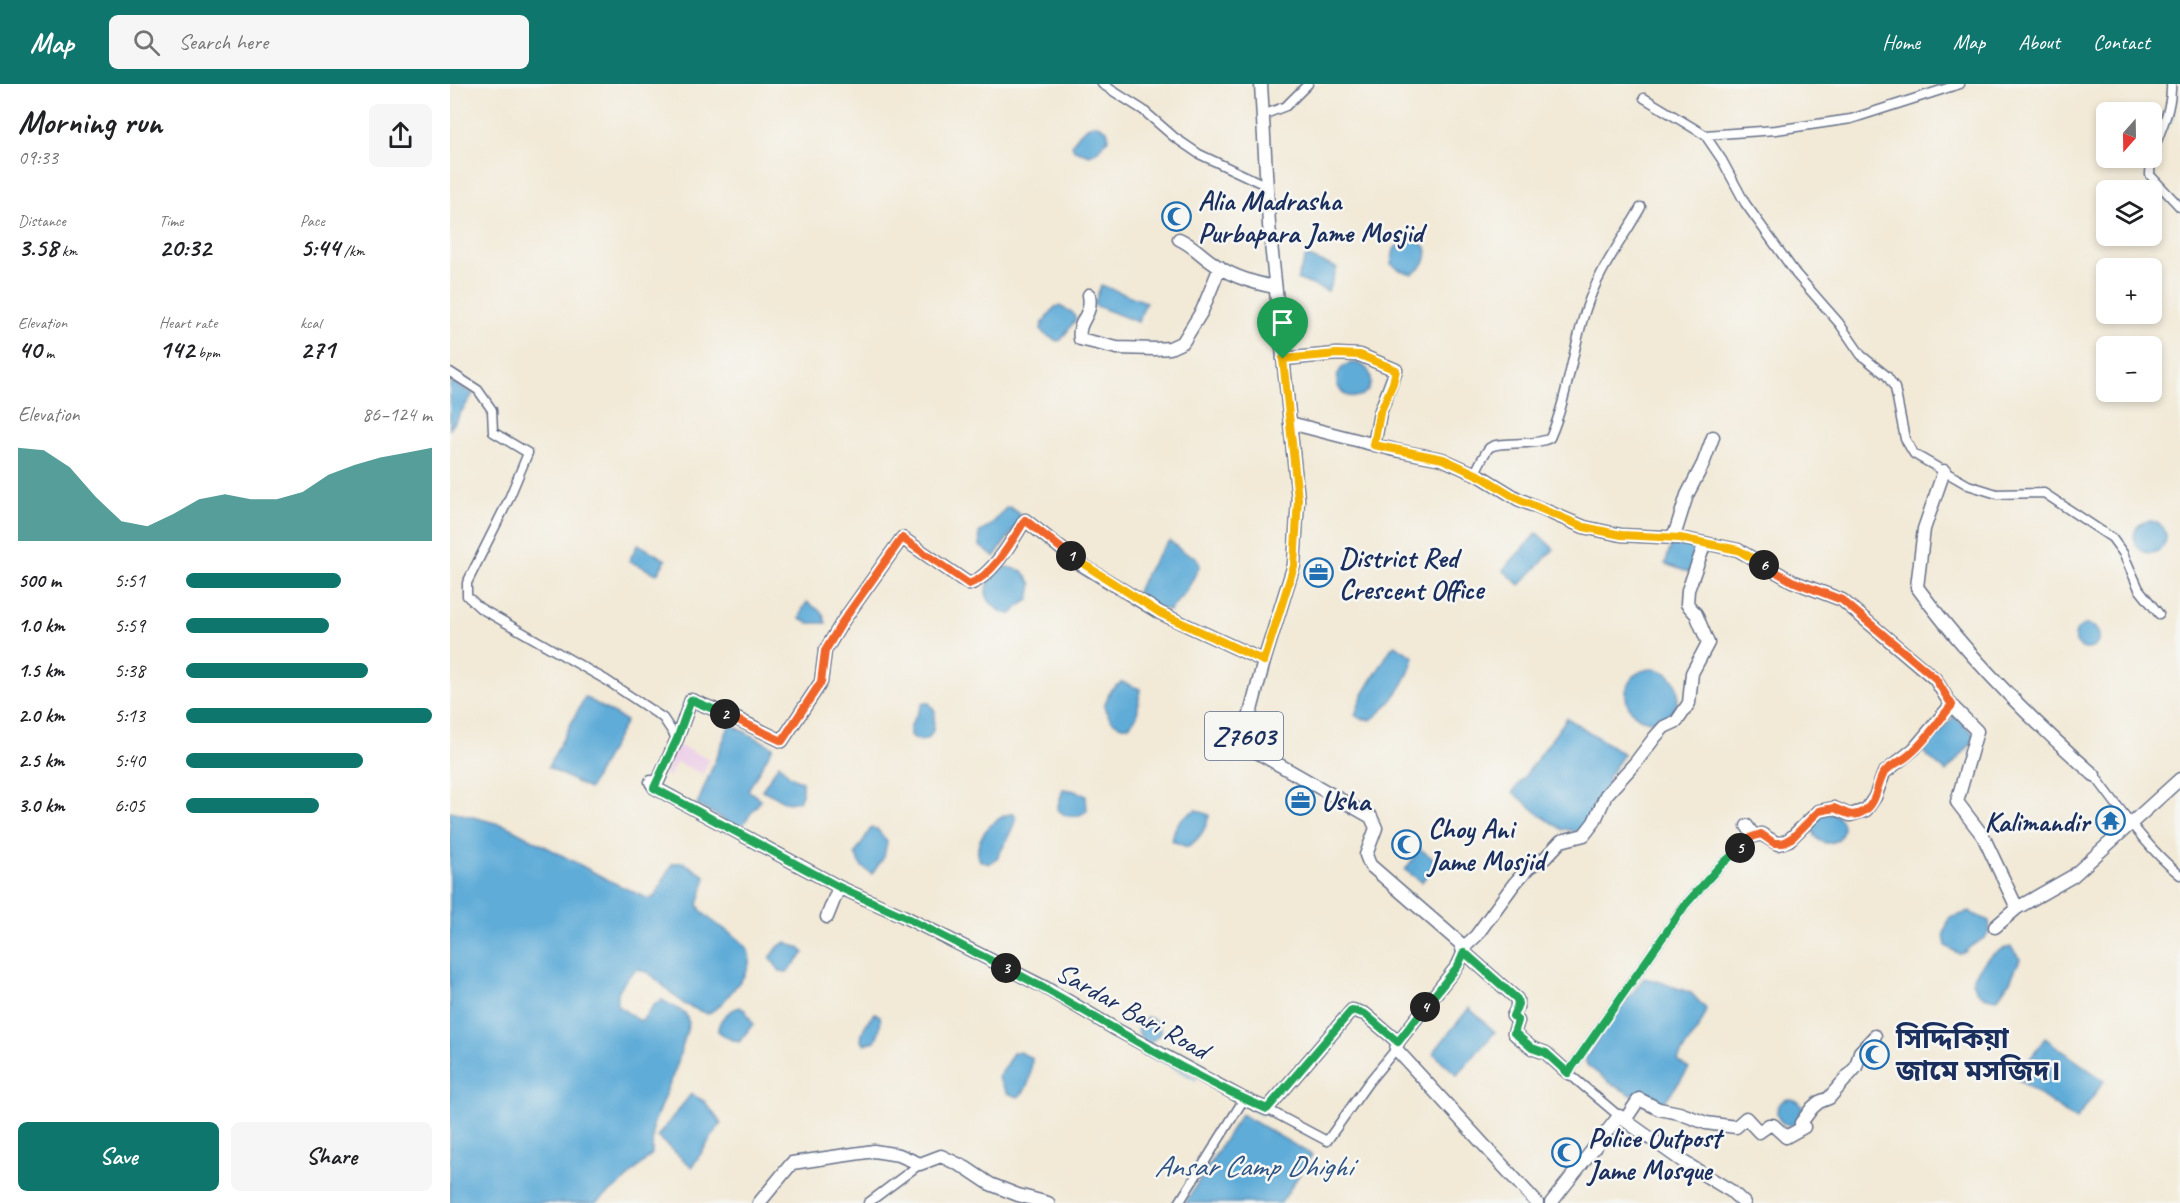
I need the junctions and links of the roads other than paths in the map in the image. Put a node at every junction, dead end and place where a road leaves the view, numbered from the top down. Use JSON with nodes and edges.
{"nodes":[{"id":1,"x":1102,"y":84,"type":"edge"},
{"id":2,"x":1261,"y":84,"type":"edge"},
{"id":3,"x":1308,"y":84,"type":"edge"},
{"id":4,"x":1960,"y":84,"type":"edge"},
{"id":5,"x":2171,"y":84,"type":"edge"},
{"id":6,"x":1644,"y":98,"type":"dead end"},
{"id":7,"x":1263,"y":115,"type":"junction"},
{"id":8,"x":1705,"y":135,"type":"junction"},
{"id":9,"x":1267,"y":186,"type":"junction"},
{"id":10,"x":1641,"y":207,"type":"dead end"},
{"id":11,"x":2180,"y":207,"type":"edge"},
{"id":12,"x":1179,"y":239,"type":"dead end"},
{"id":13,"x":1220,"y":267,"type":"junction"},
{"id":14,"x":1275,"y":287,"type":"junction"},
{"id":15,"x":1089,"y":295,"type":"dead end"},
{"id":16,"x":1283,"y":359,"type":"junction"},
{"id":17,"x":450,"y":372,"type":"edge"},
{"id":18,"x":1290,"y":423,"type":"junction"},
{"id":19,"x":1713,"y":437,"type":"dead end"},
{"id":20,"x":1374,"y":445,"type":"junction"},
{"id":21,"x":1944,"y":471,"type":"junction"},
{"id":22,"x":1474,"y":474,"type":"junction"},
{"id":23,"x":1671,"y":538,"type":"junction"},
{"id":24,"x":1705,"y":543,"type":"junction"},
{"id":25,"x":2159,"y":614,"type":"dead end"},
{"id":26,"x":1264,"y":661,"type":"junction"},
{"id":27,"x":1952,"y":705,"type":"junction"},
{"id":28,"x":677,"y":739,"type":"junction"},
{"id":29,"x":2094,"y":775,"type":"joint"},
{"id":30,"x":2180,"y":779,"type":"edge"},
{"id":31,"x":2130,"y":822,"type":"junction"},
{"id":32,"x":1750,"y":831,"type":"joint"},
{"id":33,"x":2180,"y":875,"type":"edge"},
{"id":34,"x":839,"y":887,"type":"junction"},
{"id":35,"x":2017,"y":908,"type":"junction"},
{"id":36,"x":827,"y":917,"type":"dead end"},
{"id":37,"x":1995,"y":927,"type":"dead end"},
{"id":38,"x":1463,"y":951,"type":"junction"},
{"id":39,"x":1875,"y":1036,"type":"dead end"},
{"id":40,"x":1397,"y":1046,"type":"junction"},
{"id":41,"x":1568,"y":1073,"type":"junction"},
{"id":42,"x":1244,"y":1099,"type":"junction"},
{"id":43,"x":1267,"y":1109,"type":"junction"},
{"id":44,"x":1622,"y":1118,"type":"junction"},
{"id":45,"x":920,"y":1164,"type":"junction"},
{"id":46,"x":1020,"y":1199,"type":"edge"},
{"id":47,"x":759,"y":1203,"type":"edge"},
{"id":48,"x":868,"y":1203,"type":"edge"},
{"id":49,"x":1048,"y":1203,"type":"edge"},
{"id":50,"x":1179,"y":1203,"type":"edge"},
{"id":51,"x":1537,"y":1203,"type":"edge"},
{"id":52,"x":1551,"y":1203,"type":"edge"},
{"id":53,"x":1744,"y":1203,"type":"edge"}],
"edges":[{"from":1,"to":9,"type":"street"},
{"from":2,"to":7,"type":"main road","number":"Z7603"},
{"from":3,"to":7,"type":"street"},
{"from":4,"to":8,"type":"street"},
{"from":5,"to":11,"type":"street"},
{"from":6,"to":8,"type":"street"},
{"from":7,"to":9,"type":"main road","number":"Z7603"},
{"from":8,"to":21,"type":"street"},
{"from":9,"to":14,"type":"main road","number":"Z7603"},
{"from":10,"to":22,"type":"street"},
{"from":12,"to":13,"type":"main road"},
{"from":13,"to":14,"type":"main road"},
{"from":13,"to":15,"type":"main road"},
{"from":14,"to":16,"type":"main road","number":"Z7603"},
{"from":16,"to":18,"type":"main road","number":"Z7603"},
{"from":16,"to":20,"type":"main road"},
{"from":17,"to":28,"type":"street"},
{"from":18,"to":20,"type":"main road"},
{"from":18,"to":26,"type":"main road","number":"Z7603"},
{"from":19,"to":23,"type":"main road"},
{"from":20,"to":22,"type":"main road"},
{"from":21,"to":25,"type":"street"},
{"from":21,"to":29,"type":"main road"},
{"from":22,"to":23,"type":"main road"},
{"from":23,"to":24,"type":"main road"},
{"from":24,"to":27,"type":"main road"},
{"from":24,"to":38,"type":"main road"},
{"from":26,"to":28,"type":"main road"},
{"from":26,"to":38,"type":"main road","number":"Z7603"},
{"from":27,"to":32,"type":"main road"},
{"from":27,"to":35,"type":"main road"},
{"from":28,"to":34,"type":"main road","name":"Sardar Bari Road"},
{"from":29,"to":31,"type":"street"},
{"from":30,"to":31,"type":"main road"},
{"from":31,"to":33,"type":"street"},
{"from":31,"to":35,"type":"main road"},
{"from":32,"to":41,"type":"street"},
{"from":34,"to":36,"type":"main road"},
{"from":34,"to":42,"type":"main road","name":"Sardar Bari Road"},
{"from":35,"to":37,"type":"main road"},
{"from":38,"to":40,"type":"main road"},
{"from":38,"to":41,"type":"main road"},
{"from":39,"to":44,"type":"main road"},
{"from":40,"to":43,"type":"street"},
{"from":40,"to":43,"type":"main road"},
{"from":40,"to":51,"type":"main road"},
{"from":41,"to":44,"type":"street"},
{"from":42,"to":43,"type":"main road","name":"Sardar Bari Road"},
{"from":42,"to":50,"type":"street"},
{"from":44,"to":52,"type":"main road"},
{"from":44,"to":53,"type":"main road"},
{"from":45,"to":46,"type":"main road"},
{"from":45,"to":47,"type":"main road"},
{"from":45,"to":48,"type":"street"},
{"from":46,"to":49,"type":"main road"}]}
